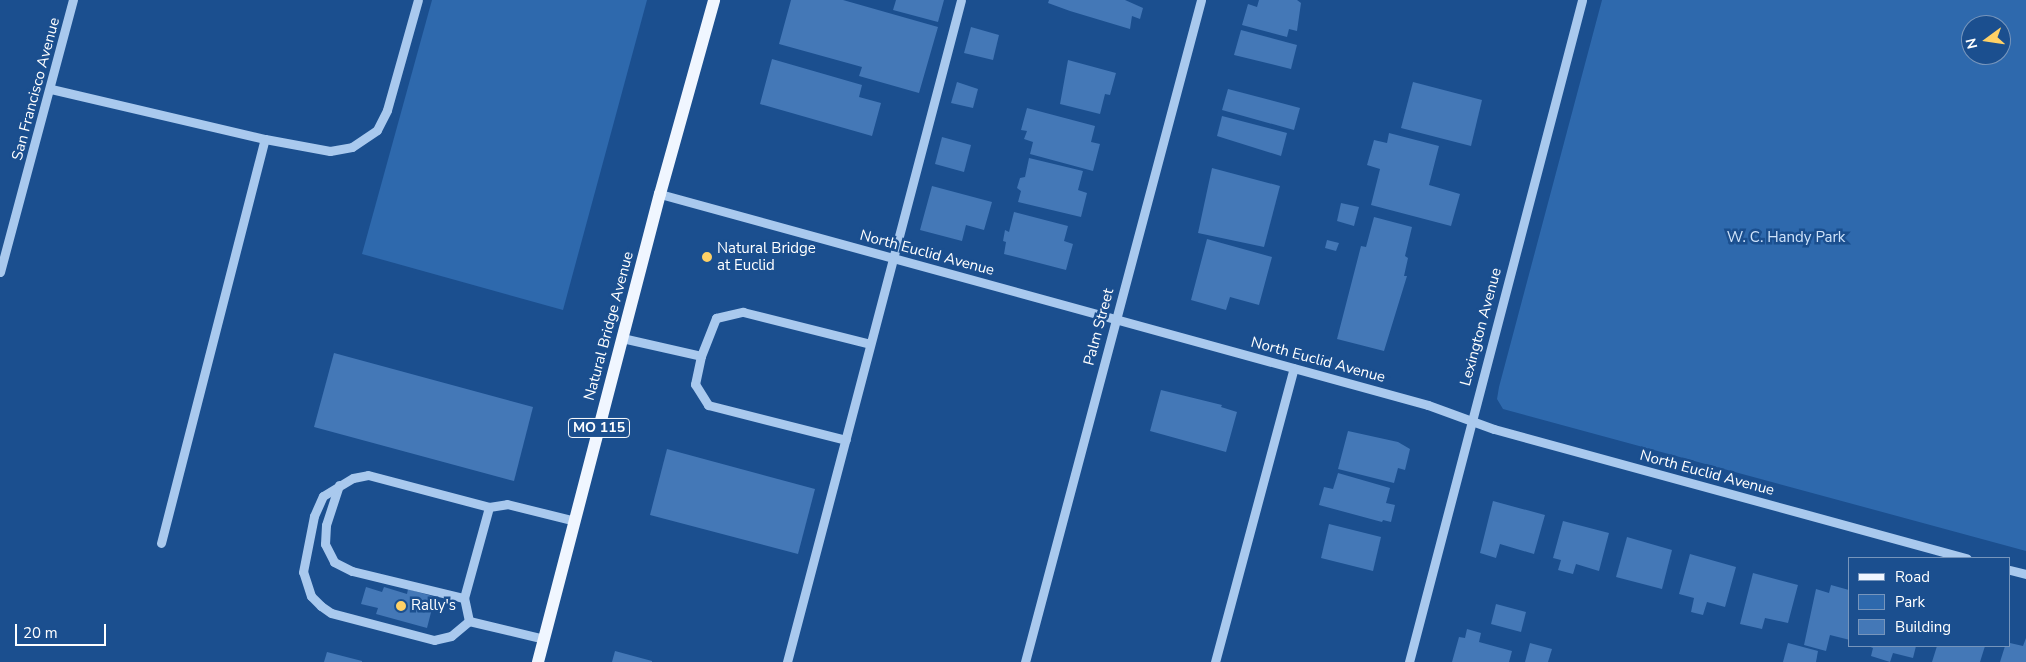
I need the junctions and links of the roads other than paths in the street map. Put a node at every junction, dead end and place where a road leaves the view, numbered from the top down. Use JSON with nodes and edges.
{"nodes":[{"id":1,"x":73,"y":0,"type":"edge"},
{"id":2,"x":418,"y":0,"type":"edge"},
{"id":3,"x":714,"y":0,"type":"edge"},
{"id":4,"x":961,"y":0,"type":"edge"},
{"id":5,"x":1201,"y":0,"type":"edge"},
{"id":6,"x":1582,"y":0,"type":"edge"},
{"id":7,"x":51,"y":89,"type":"junction"},
{"id":8,"x":265,"y":139,"type":"junction"},
{"id":9,"x":660,"y":194,"type":"junction"},
{"id":10,"x":894,"y":258,"type":"junction"},
{"id":11,"x":0,"y":272,"type":"edge"},
{"id":12,"x":1116,"y":319,"type":"junction"},
{"id":13,"x":622,"y":338,"type":"junction"},
{"id":14,"x":870,"y":344,"type":"junction"},
{"id":15,"x":701,"y":356,"type":"junction"},
{"id":16,"x":1294,"y":368,"type":"junction"},
{"id":17,"x":1470,"y":420,"type":"junction"},
{"id":18,"x":846,"y":440,"type":"junction"},
{"id":19,"x":339,"y":485,"type":"junction"},
{"id":20,"x":489,"y":507,"type":"junction"},
{"id":21,"x":575,"y":521,"type":"junction"},
{"id":22,"x":161,"y":543,"type":"dead end"},
{"id":23,"x":1963,"y":557,"type":"edge"},
{"id":24,"x":2011,"y":570,"type":"edge"},
{"id":25,"x":2026,"y":574,"type":"edge"},
{"id":26,"x":464,"y":598,"type":"junction"},
{"id":27,"x":469,"y":621,"type":"junction"},
{"id":28,"x":544,"y":640,"type":"junction"},
{"id":29,"x":538,"y":662,"type":"edge"},
{"id":30,"x":788,"y":662,"type":"edge"},
{"id":31,"x":1025,"y":662,"type":"edge"},
{"id":32,"x":1215,"y":662,"type":"edge"},
{"id":33,"x":1409,"y":662,"type":"edge"}],
"edges":[{"from":1,"to":7,"type":"street","name":"San Francisco Avenue"},
{"from":2,"to":8,"type":"street"},
{"from":3,"to":9,"type":"main road","name":"Natural Bridge Avenue","number":"MO 115"},
{"from":4,"to":10,"type":"street"},
{"from":5,"to":12,"type":"street","name":"Palm Street"},
{"from":6,"to":17,"type":"street","name":"Lexington Avenue"},
{"from":7,"to":8,"type":"street"},
{"from":7,"to":11,"type":"street","name":"San Francisco Avenue"},
{"from":8,"to":22,"type":"street"},
{"from":9,"to":10,"type":"street","name":"North Euclid Avenue"},
{"from":9,"to":13,"type":"main road","name":"Natural Bridge Avenue","number":"MO 115"},
{"from":10,"to":12,"type":"street","name":"North Euclid Avenue"},
{"from":10,"to":14,"type":"street"},
{"from":12,"to":16,"type":"street","name":"North Euclid Avenue"},
{"from":12,"to":31,"type":"street","name":"Palm Street"},
{"from":13,"to":15,"type":"street"},
{"from":13,"to":21,"type":"main road","name":"Natural Bridge Avenue","number":"MO 115"},
{"from":14,"to":15,"type":"street"},
{"from":14,"to":18,"type":"street"},
{"from":15,"to":18,"type":"street"},
{"from":16,"to":17,"type":"street","name":"North Euclid Avenue"},
{"from":16,"to":32,"type":"street"},
{"from":17,"to":23,"type":"street","name":"North Euclid Avenue"},
{"from":17,"to":33,"type":"street","name":"Lexington Avenue"},
{"from":18,"to":30,"type":"street"},
{"from":19,"to":20,"type":"street"},
{"from":19,"to":26,"type":"street"},
{"from":19,"to":27,"type":"street"},
{"from":20,"to":21,"type":"street"},
{"from":20,"to":26,"type":"street"},
{"from":21,"to":28,"type":"main road","name":"Natural Bridge Avenue","number":"MO 115"},
{"from":24,"to":25,"type":"street"},
{"from":26,"to":27,"type":"street"},
{"from":27,"to":28,"type":"street"},
{"from":28,"to":29,"type":"main road","name":"Natural Bridge Avenue","number":"MO 115"}]}
